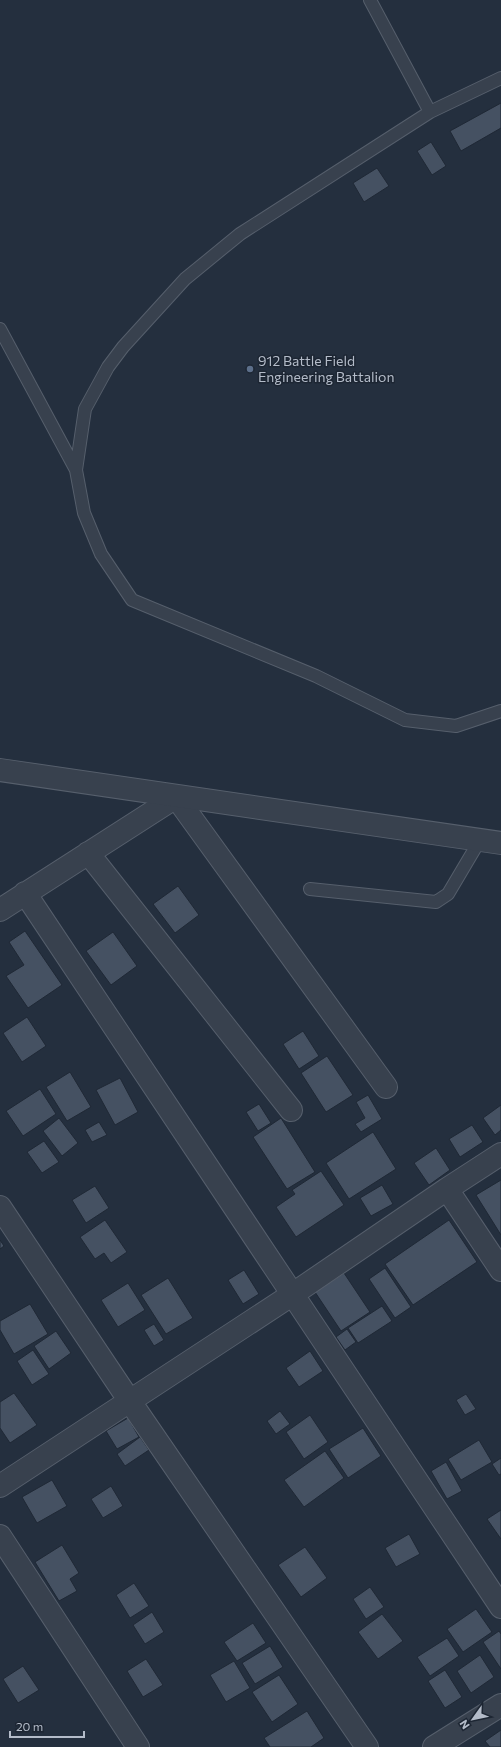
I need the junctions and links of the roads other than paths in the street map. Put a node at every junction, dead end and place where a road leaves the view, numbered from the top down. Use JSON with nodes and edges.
{"nodes":[{"id":1,"x":370,"y":0,"type":"edge"},
{"id":2,"x":501,"y":78,"type":"edge"},
{"id":3,"x":430,"y":112,"type":"junction"},
{"id":4,"x":0,"y":329,"type":"edge"},
{"id":5,"x":76,"y":470,"type":"junction"},
{"id":6,"x":501,"y":711,"type":"edge"},
{"id":7,"x":0,"y":770,"type":"edge"},
{"id":8,"x":176,"y":797,"type":"junction"},
{"id":9,"x":490,"y":841,"type":"edge"},
{"id":10,"x":88,"y":853,"type":"junction"},
{"id":11,"x":310,"y":889,"type":"dead end"},
{"id":12,"x":26,"y":893,"type":"junction"},
{"id":13,"x":0,"y":910,"type":"edge"},
{"id":14,"x":386,"y":1087,"type":"dead end"},
{"id":15,"x":291,"y":1110,"type":"dead end"},
{"id":16,"x":501,"y":1154,"type":"edge"},
{"id":17,"x":447,"y":1189,"type":"junction"},
{"id":18,"x":0,"y":1207,"type":"edge"},
{"id":19,"x":501,"y":1270,"type":"edge"},
{"id":20,"x":293,"y":1294,"type":"junction"},
{"id":21,"x":129,"y":1400,"type":"junction"},
{"id":22,"x":0,"y":1486,"type":"edge"},
{"id":23,"x":0,"y":1536,"type":"edge"},
{"id":24,"x":501,"y":1607,"type":"edge"},
{"id":25,"x":501,"y":1705,"type":"edge"},
{"id":26,"x":138,"y":1747,"type":"edge"},
{"id":27,"x":367,"y":1747,"type":"edge"},
{"id":28,"x":434,"y":1747,"type":"edge"}],
"edges":[{"from":1,"to":3,"type":"lane"},
{"from":2,"to":3,"type":"lane"},
{"from":3,"to":5,"type":"lane"},
{"from":4,"to":5,"type":"lane"},
{"from":5,"to":6,"type":"lane"},
{"from":7,"to":8,"type":"street"},
{"from":8,"to":9,"type":"street"},
{"from":8,"to":10,"type":"street"},
{"from":8,"to":14,"type":"street"},
{"from":9,"to":11,"type":"lane"},
{"from":10,"to":12,"type":"street"},
{"from":10,"to":15,"type":"street"},
{"from":12,"to":13,"type":"street"},
{"from":12,"to":20,"type":"street"},
{"from":16,"to":17,"type":"street"},
{"from":17,"to":19,"type":"street"},
{"from":17,"to":20,"type":"street"},
{"from":18,"to":21,"type":"street"},
{"from":20,"to":21,"type":"street"},
{"from":20,"to":24,"type":"street"},
{"from":21,"to":22,"type":"street"},
{"from":21,"to":27,"type":"street"},
{"from":23,"to":26,"type":"street"},
{"from":25,"to":28,"type":"street"}]}
